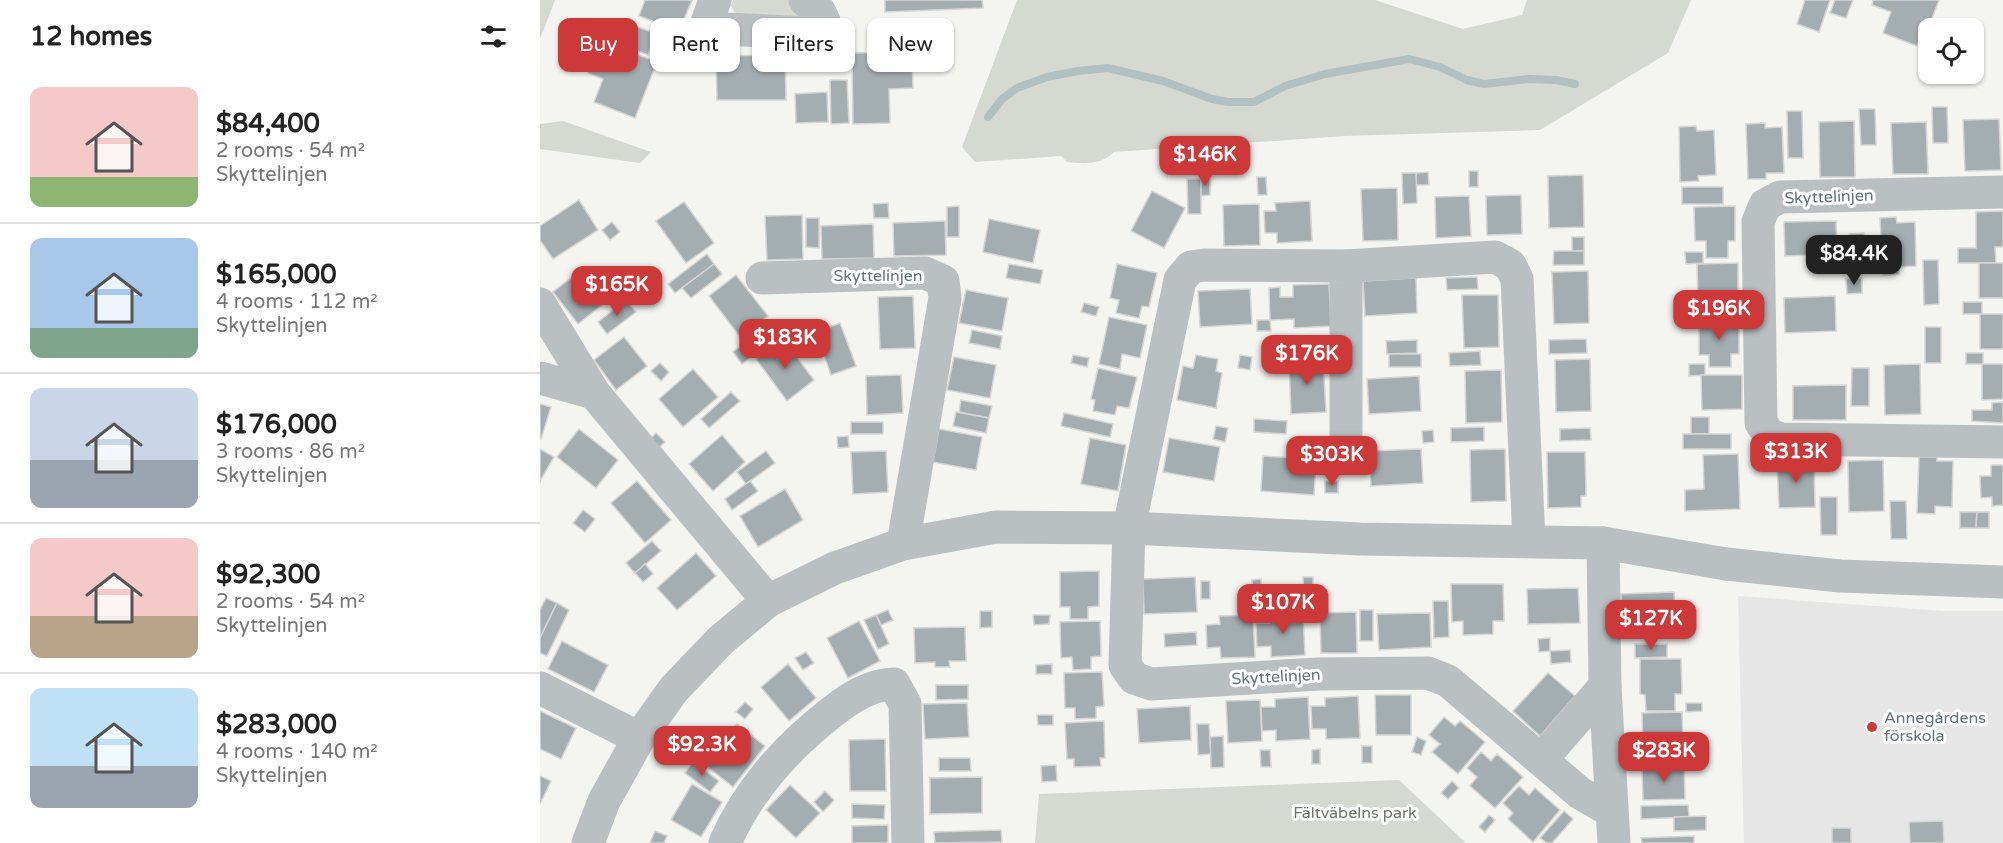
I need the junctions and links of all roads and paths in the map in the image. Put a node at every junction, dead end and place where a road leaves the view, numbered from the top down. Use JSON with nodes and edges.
{"nodes":[{"id":1,"x":715,"y":0,"type":"edge"},
{"id":2,"x":805,"y":0,"type":"edge"},
{"id":3,"x":2003,"y":192,"type":"edge"},
{"id":4,"x":1346,"y":266,"type":"junction"},
{"id":5,"x":762,"y":278,"type":"dead end"},
{"id":6,"x":540,"y":304,"type":"edge"},
{"id":7,"x":540,"y":378,"type":"edge"},
{"id":8,"x":594,"y":393,"type":"junction"},
{"id":9,"x":1346,"y":433,"type":"dead end"},
{"id":10,"x":2003,"y":442,"type":"edge"},
{"id":11,"x":1129,"y":528,"type":"junction"},
{"id":12,"x":1529,"y":541,"type":"junction"},
{"id":13,"x":1604,"y":543,"type":"junction"},
{"id":14,"x":903,"y":544,"type":"junction"},
{"id":15,"x":2003,"y":582,"type":"edge"},
{"id":16,"x":768,"y":601,"type":"junction"},
{"id":17,"x":1605,"y":686,"type":"junction"},
{"id":18,"x":540,"y":688,"type":"edge"},
{"id":19,"x":639,"y":738,"type":"junction"},
{"id":20,"x":1541,"y":760,"type":"junction"},
{"id":21,"x":1611,"y":811,"type":"junction"},
{"id":22,"x":588,"y":843,"type":"edge"},
{"id":23,"x":725,"y":843,"type":"edge"},
{"id":24,"x":908,"y":843,"type":"edge"},
{"id":25,"x":1614,"y":843,"type":"edge"}],
"edges":[{"from":1,"to":2,"type":"street"},
{"from":3,"to":10,"type":"street","name":"Skyttelinjen"},
{"from":4,"to":9,"type":"street"},
{"from":4,"to":11,"type":"street","name":"Skyttelinjen"},
{"from":4,"to":12,"type":"street","name":"Skyttelinjen"},
{"from":5,"to":14,"type":"street","name":"Skyttelinjen"},
{"from":6,"to":8,"type":"street"},
{"from":7,"to":8,"type":"street"},
{"from":8,"to":16,"type":"street"},
{"from":11,"to":12,"type":"street"},
{"from":11,"to":14,"type":"street"},
{"from":11,"to":20,"type":"street","name":"Skyttelinjen"},
{"from":12,"to":13,"type":"street"},
{"from":13,"to":15,"type":"street"},
{"from":13,"to":17,"type":"street"},
{"from":14,"to":16,"type":"street"},
{"from":16,"to":19,"type":"street"},
{"from":17,"to":20,"type":"street"},
{"from":17,"to":21,"type":"street"},
{"from":18,"to":19,"type":"street"},
{"from":19,"to":22,"type":"street"},
{"from":20,"to":21,"type":"street","name":"Skyttelinjen"},
{"from":21,"to":25,"type":"street"},
{"from":23,"to":24,"type":"street"}]}
